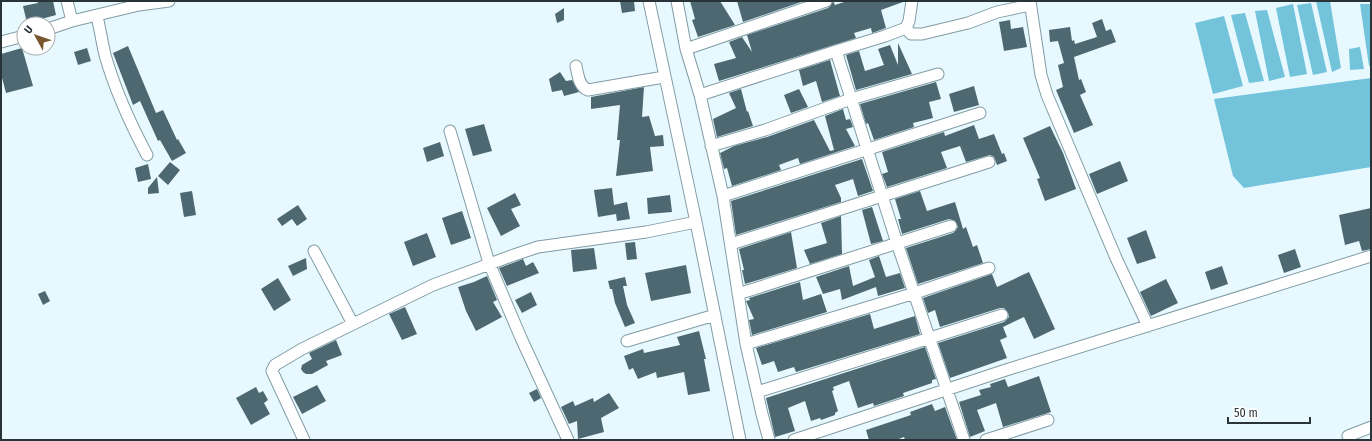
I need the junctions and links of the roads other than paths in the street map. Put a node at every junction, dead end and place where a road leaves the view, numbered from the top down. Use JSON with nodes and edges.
{"nodes":[{"id":1,"x":67,"y":1,"type":"edge"},
{"id":2,"x":169,"y":1,"type":"edge"},
{"id":3,"x":649,"y":1,"type":"edge"},
{"id":4,"x":677,"y":1,"type":"edge"},
{"id":5,"x":826,"y":1,"type":"edge"},
{"id":6,"x":912,"y":1,"type":"edge"},
{"id":7,"x":142,"y":2,"type":"edge"},
{"id":8,"x":1030,"y":3,"type":"edge"},
{"id":9,"x":97,"y":16,"type":"junction"},
{"id":10,"x":72,"y":21,"type":"junction"},
{"id":11,"x":56,"y":26,"type":"edge"},
{"id":12,"x":906,"y":28,"type":"junction"},
{"id":13,"x":16,"y":38,"type":"edge"},
{"id":14,"x":1,"y":42,"type":"edge"},
{"id":15,"x":686,"y":49,"type":"junction"},
{"id":16,"x":836,"y":51,"type":"junction"},
{"id":17,"x":576,"y":66,"type":"dead end"},
{"id":18,"x":938,"y":74,"type":"dead end"},
{"id":19,"x":664,"y":77,"type":"junction"},
{"id":20,"x":700,"y":95,"type":"junction"},
{"id":21,"x":851,"y":99,"type":"junction"},
{"id":22,"x":980,"y":113,"type":"dead end"},
{"id":23,"x":450,"y":131,"type":"dead end"},
{"id":24,"x":711,"y":146,"type":"junction"},
{"id":25,"x":868,"y":149,"type":"junction"},
{"id":26,"x":147,"y":155,"type":"dead end"},
{"id":27,"x":989,"y":162,"type":"dead end"},
{"id":28,"x":723,"y":196,"type":"junction"},
{"id":29,"x":883,"y":196,"type":"junction"},
{"id":30,"x":696,"y":222,"type":"junction"},
{"id":31,"x":951,"y":226,"type":"dead end"},
{"id":32,"x":897,"y":243,"type":"junction"},
{"id":33,"x":731,"y":244,"type":"junction"},
{"id":34,"x":314,"y":251,"type":"dead end"},
{"id":35,"x":1371,"y":256,"type":"edge"},
{"id":36,"x":489,"y":264,"type":"junction"},
{"id":37,"x":990,"y":268,"type":"dead end"},
{"id":38,"x":915,"y":293,"type":"junction"},
{"id":39,"x":738,"y":294,"type":"junction"},
{"id":40,"x":715,"y":315,"type":"junction"},
{"id":41,"x":1002,"y":315,"type":"dead end"},
{"id":42,"x":353,"y":324,"type":"junction"},
{"id":43,"x":1148,"y":326,"type":"junction"},
{"id":44,"x":930,"y":338,"type":"junction"},
{"id":45,"x":627,"y":341,"type":"dead end"},
{"id":46,"x":746,"y":344,"type":"junction"},
{"id":47,"x":947,"y":390,"type":"junction"},
{"id":48,"x":757,"y":392,"type":"junction"},
{"id":49,"x":1048,"y":420,"type":"dead end"},
{"id":50,"x":1371,"y":427,"type":"edge"},
{"id":51,"x":1348,"y":436,"type":"dead end"},
{"id":52,"x":304,"y":440,"type":"edge"},
{"id":53,"x":568,"y":440,"type":"edge"},
{"id":54,"x":740,"y":440,"type":"edge"},
{"id":55,"x":769,"y":440,"type":"edge"},
{"id":56,"x":794,"y":440,"type":"edge"},
{"id":57,"x":964,"y":440,"type":"edge"},
{"id":58,"x":986,"y":440,"type":"edge"}],
"edges":[{"from":1,"to":10,"type":"street"},
{"from":2,"to":7,"type":"street"},
{"from":3,"to":19,"type":"street"},
{"from":4,"to":15,"type":"street"},
{"from":5,"to":15,"type":"street"},
{"from":6,"to":12,"type":"street"},
{"from":7,"to":9,"type":"street"},
{"from":8,"to":12,"type":"street"},
{"from":8,"to":43,"type":"street"},
{"from":9,"to":10,"type":"street"},
{"from":9,"to":26,"type":"street"},
{"from":10,"to":11,"type":"street"},
{"from":12,"to":16,"type":"street"},
{"from":13,"to":14,"type":"street"},
{"from":15,"to":20,"type":"street"},
{"from":16,"to":20,"type":"street"},
{"from":16,"to":21,"type":"street"},
{"from":17,"to":19,"type":"street"},
{"from":18,"to":21,"type":"street"},
{"from":19,"to":30,"type":"street"},
{"from":20,"to":24,"type":"street"},
{"from":21,"to":24,"type":"street"},
{"from":21,"to":25,"type":"street"},
{"from":22,"to":25,"type":"street"},
{"from":23,"to":36,"type":"street"},
{"from":24,"to":28,"type":"street"},
{"from":25,"to":28,"type":"street"},
{"from":25,"to":29,"type":"street"},
{"from":27,"to":29,"type":"street"},
{"from":28,"to":33,"type":"street"},
{"from":29,"to":32,"type":"street"},
{"from":29,"to":33,"type":"street"},
{"from":30,"to":36,"type":"street"},
{"from":30,"to":40,"type":"street"},
{"from":31,"to":32,"type":"street"},
{"from":32,"to":38,"type":"street"},
{"from":32,"to":39,"type":"street"},
{"from":33,"to":39,"type":"street"},
{"from":34,"to":42,"type":"street"},
{"from":35,"to":43,"type":"street"},
{"from":36,"to":42,"type":"street"},
{"from":36,"to":53,"type":"street"},
{"from":37,"to":38,"type":"street"},
{"from":38,"to":44,"type":"street"},
{"from":38,"to":46,"type":"street"},
{"from":39,"to":46,"type":"street"},
{"from":40,"to":45,"type":"street"},
{"from":40,"to":54,"type":"street"},
{"from":41,"to":44,"type":"street"},
{"from":42,"to":52,"type":"street"},
{"from":43,"to":47,"type":"street"},
{"from":44,"to":47,"type":"street"},
{"from":44,"to":48,"type":"street"},
{"from":46,"to":48,"type":"street"},
{"from":47,"to":56,"type":"street"},
{"from":47,"to":57,"type":"street"},
{"from":48,"to":55,"type":"street"},
{"from":49,"to":58,"type":"street"},
{"from":50,"to":51,"type":"street"}]}
